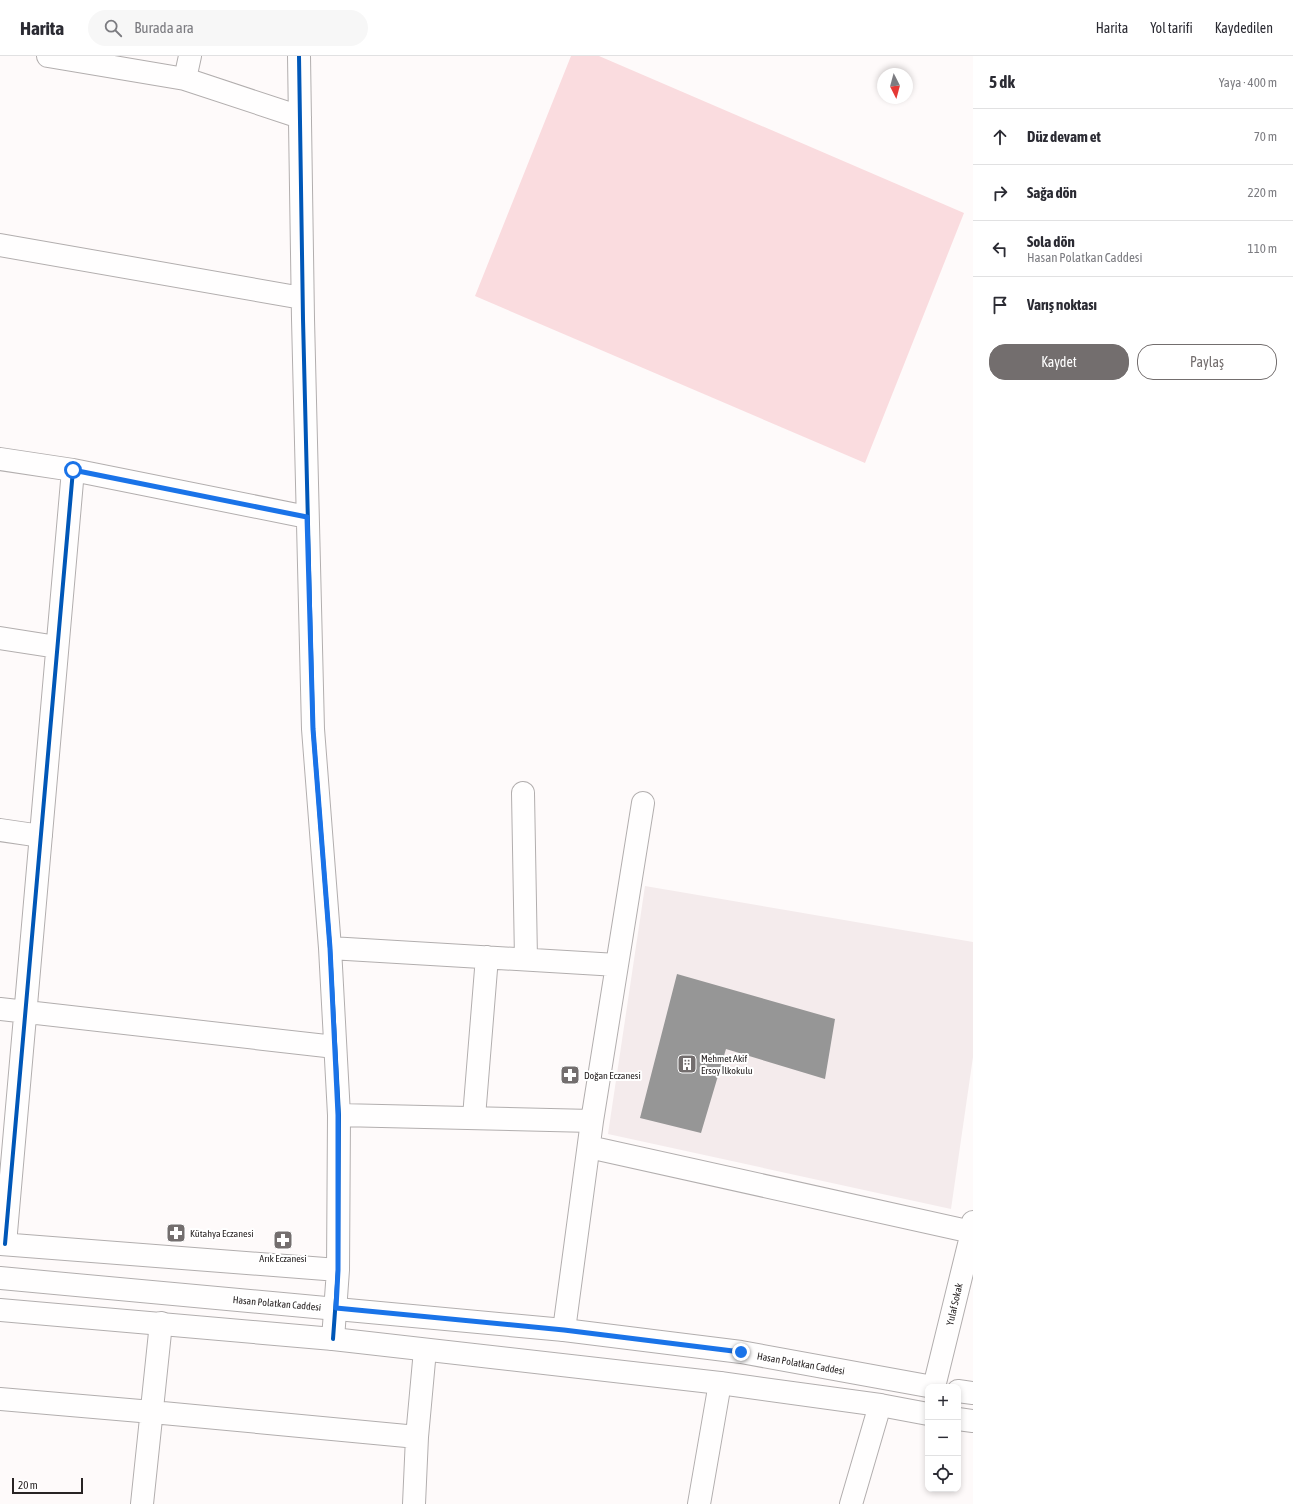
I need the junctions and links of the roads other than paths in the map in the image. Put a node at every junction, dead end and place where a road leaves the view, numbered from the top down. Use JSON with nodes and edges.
{"nodes":[{"id":1,"x":48,"y":56,"type":"edge"},
{"id":2,"x":190,"y":56,"type":"edge"},
{"id":3,"x":299,"y":56,"type":"edge"},
{"id":4,"x":185,"y":80,"type":"junction"},
{"id":5,"x":300,"y":117,"type":"junction"},
{"id":6,"x":0,"y":245,"type":"edge"},
{"id":7,"x":302,"y":298,"type":"junction"},
{"id":8,"x":0,"y":459,"type":"edge"},
{"id":9,"x":73,"y":470,"type":"junction"},
{"id":10,"x":307,"y":517,"type":"junction"},
{"id":11,"x":0,"y":638,"type":"edge"},
{"id":12,"x":57,"y":647,"type":"junction"},
{"id":13,"x":523,"y":793,"type":"dead end"},
{"id":14,"x":643,"y":803,"type":"dead end"},
{"id":15,"x":0,"y":830,"type":"edge"},
{"id":16,"x":41,"y":836,"type":"junction"},
{"id":17,"x":330,"y":948,"type":"junction"},
{"id":18,"x":487,"y":957,"type":"junction"},
{"id":19,"x":526,"y":959,"type":"junction"},
{"id":20,"x":617,"y":964,"type":"junction"},
{"id":21,"x":0,"y":1009,"type":"edge"},
{"id":22,"x":25,"y":1012,"type":"junction"},
{"id":23,"x":335,"y":1047,"type":"junction"},
{"id":24,"x":338,"y":1115,"type":"junction"},
{"id":25,"x":474,"y":1118,"type":"junction"},
{"id":26,"x":592,"y":1121,"type":"junction"},
{"id":27,"x":589,"y":1148,"type":"junction"},
{"id":28,"x":972,"y":1227,"type":"edge"},
{"id":29,"x":3,"y":1244,"type":"edge"},
{"id":30,"x":969,"y":1256,"type":"edge"},
{"id":31,"x":338,"y":1270,"type":"junction"},
{"id":32,"x":0,"y":1278,"type":"edge"},
{"id":33,"x":336,"y":1308,"type":"junction"},
{"id":34,"x":0,"y":1310,"type":"edge"},
{"id":35,"x":161,"y":1323,"type":"junction"},
{"id":36,"x":564,"y":1330,"type":"junction"},
{"id":37,"x":333,"y":1339,"type":"junction"},
{"id":38,"x":425,"y":1350,"type":"junction"},
{"id":39,"x":720,"y":1383,"type":"junction"},
{"id":40,"x":935,"y":1384,"type":"edge"},
{"id":41,"x":925,"y":1385,"type":"edge"},
{"id":42,"x":961,"y":1391,"type":"edge"},
{"id":43,"x":973,"y":1393,"type":"edge"},
{"id":44,"x":0,"y":1399,"type":"edge"},
{"id":45,"x":880,"y":1405,"type":"junction"},
{"id":46,"x":152,"y":1412,"type":"junction"},
{"id":47,"x":925,"y":1413,"type":"edge"},
{"id":48,"x":961,"y":1420,"type":"edge"},
{"id":49,"x":973,"y":1422,"type":"edge"},
{"id":50,"x":417,"y":1437,"type":"junction"},
{"id":51,"x":145,"y":1504,"type":"edge"},
{"id":52,"x":414,"y":1504,"type":"edge"},
{"id":53,"x":699,"y":1504,"type":"edge"},
{"id":54,"x":851,"y":1504,"type":"edge"}],
"edges":[{"from":1,"to":4,"type":"street"},
{"from":2,"to":4,"type":"street"},
{"from":3,"to":5,"type":"street"},
{"from":4,"to":5,"type":"street"},
{"from":5,"to":7,"type":"street"},
{"from":6,"to":7,"type":"street"},
{"from":7,"to":10,"type":"street"},
{"from":8,"to":9,"type":"street"},
{"from":9,"to":10,"type":"street"},
{"from":9,"to":12,"type":"street"},
{"from":10,"to":17,"type":"street"},
{"from":11,"to":12,"type":"street"},
{"from":12,"to":16,"type":"street"},
{"from":13,"to":19,"type":"street"},
{"from":14,"to":20,"type":"street"},
{"from":15,"to":16,"type":"street"},
{"from":16,"to":22,"type":"street"},
{"from":17,"to":18,"type":"street"},
{"from":17,"to":23,"type":"street"},
{"from":18,"to":19,"type":"street"},
{"from":18,"to":25,"type":"street"},
{"from":19,"to":20,"type":"street"},
{"from":20,"to":26,"type":"street"},
{"from":21,"to":22,"type":"street"},
{"from":22,"to":23,"type":"street"},
{"from":22,"to":29,"type":"street"},
{"from":23,"to":24,"type":"street"},
{"from":24,"to":25,"type":"street"},
{"from":24,"to":31,"type":"street"},
{"from":25,"to":26,"type":"street"},
{"from":26,"to":27,"type":"street"},
{"from":27,"to":28,"type":"street"},
{"from":27,"to":36,"type":"street"},
{"from":28,"to":30,"type":"street","name":"Yulaf Sokak"},
{"from":29,"to":31,"type":"street"},
{"from":30,"to":40,"type":"street","name":"Yulaf Sokak"},
{"from":31,"to":33,"type":"street"},
{"from":32,"to":33,"type":"street","name":"Hasan Polatkan Caddesi"},
{"from":33,"to":36,"type":"street","name":"Hasan Polatkan Caddesi"},
{"from":33,"to":37,"type":"street"},
{"from":34,"to":35,"type":"street"},
{"from":35,"to":37,"type":"street"},
{"from":35,"to":46,"type":"street"},
{"from":36,"to":41,"type":"street","name":"Hasan Polatkan Caddesi"},
{"from":37,"to":38,"type":"street"},
{"from":38,"to":39,"type":"street"},
{"from":38,"to":50,"type":"street"},
{"from":39,"to":45,"type":"street"},
{"from":39,"to":53,"type":"street"},
{"from":42,"to":43,"type":"street"},
{"from":44,"to":46,"type":"street"},
{"from":45,"to":47,"type":"street"},
{"from":45,"to":54,"type":"street"},
{"from":46,"to":50,"type":"street"},
{"from":46,"to":51,"type":"street"},
{"from":48,"to":49,"type":"street"},
{"from":50,"to":52,"type":"street"}]}
